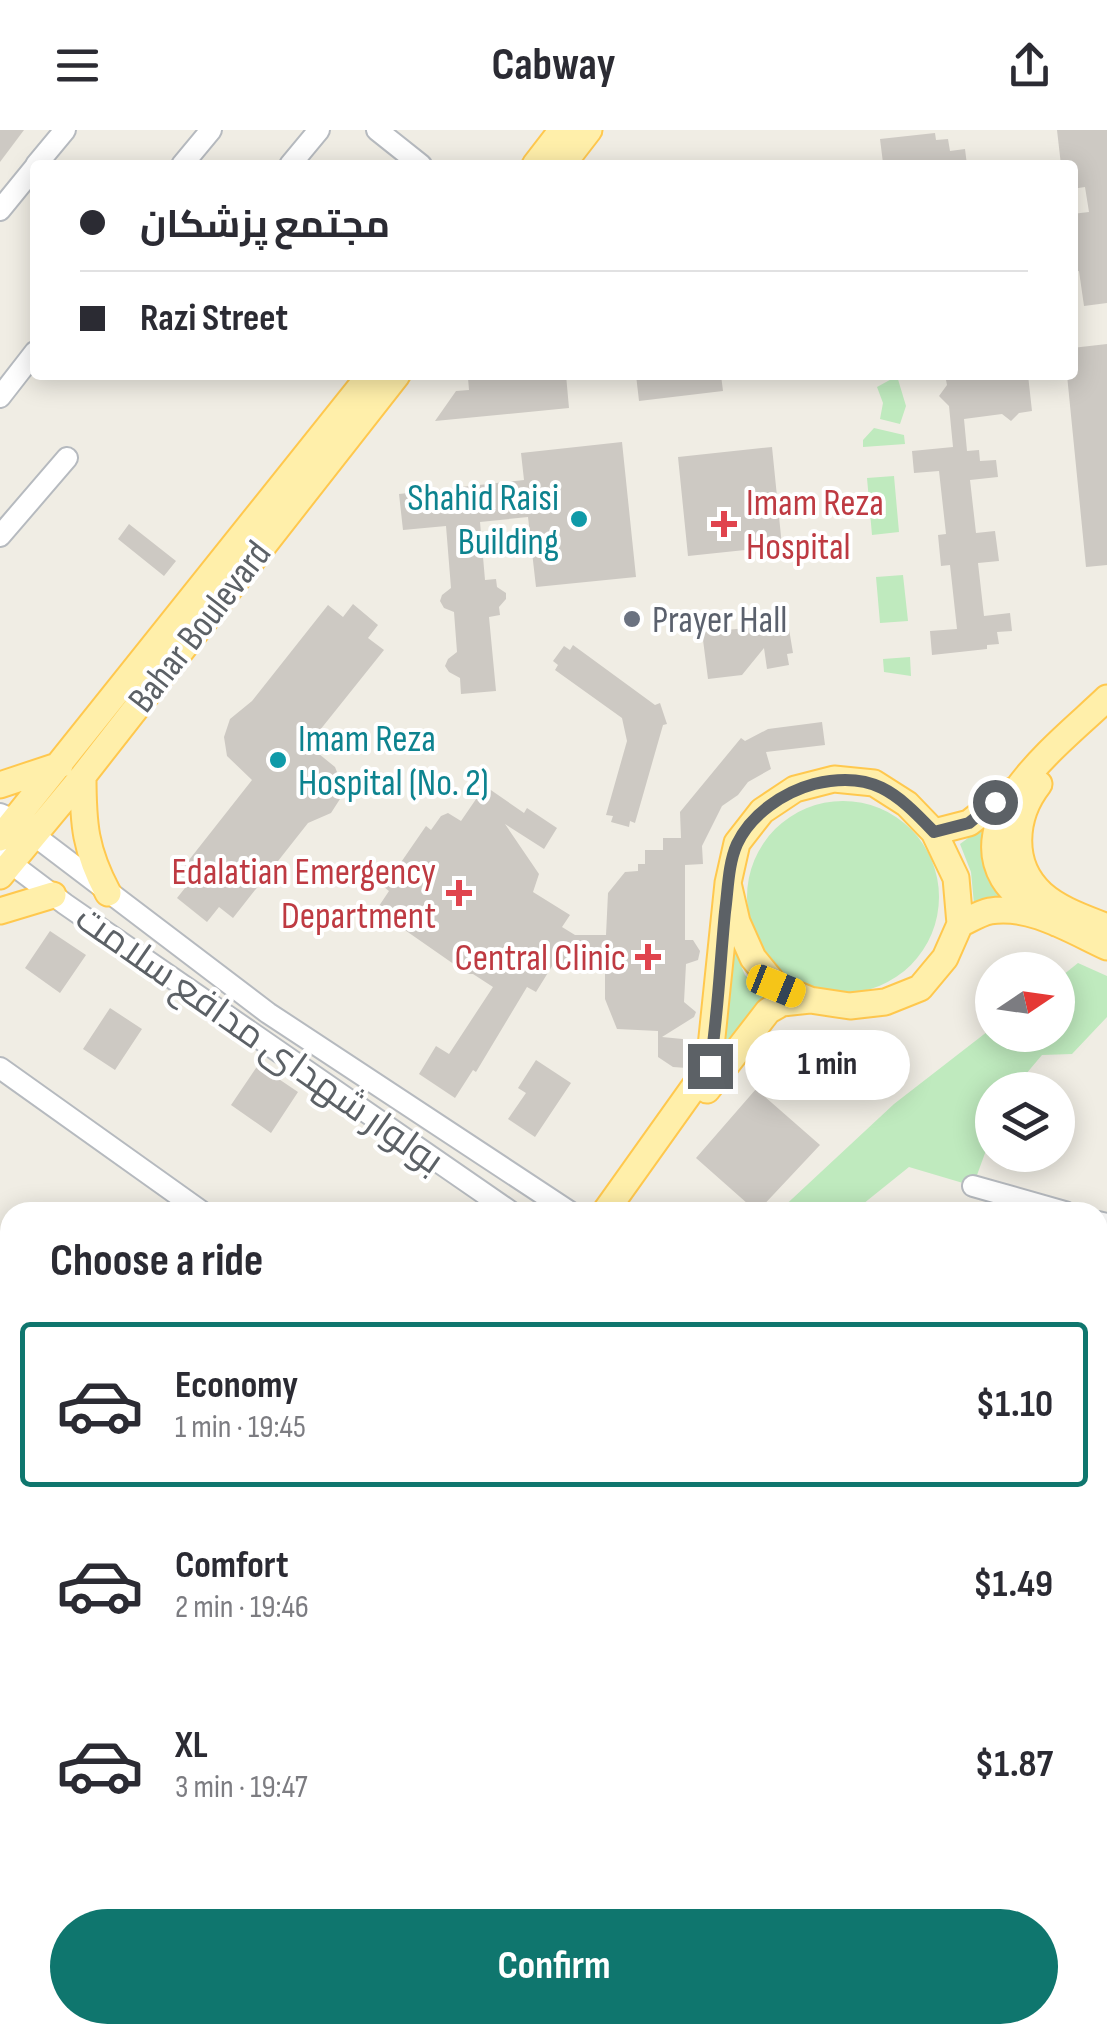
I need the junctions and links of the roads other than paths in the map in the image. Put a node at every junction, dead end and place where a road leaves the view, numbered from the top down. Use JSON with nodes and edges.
{"nodes":[{"id":1,"x":64,"y":130,"type":"edge"},
{"id":2,"x":211,"y":130,"type":"edge"},
{"id":3,"x":319,"y":130,"type":"edge"},
{"id":4,"x":377,"y":130,"type":"edge"},
{"id":5,"x":562,"y":130,"type":"edge"},
{"id":6,"x":589,"y":130,"type":"edge"},
{"id":7,"x":41,"y":160,"type":"edge"},
{"id":8,"x":186,"y":160,"type":"edge"},
{"id":9,"x":294,"y":160,"type":"edge"},
{"id":10,"x":415,"y":160,"type":"edge"},
{"id":11,"x":539,"y":160,"type":"edge"},
{"id":12,"x":566,"y":160,"type":"edge"},
{"id":13,"x":30,"y":173,"type":"edge"},
{"id":14,"x":0,"y":210,"type":"edge"},
{"id":15,"x":30,"y":358,"type":"edge"},
{"id":16,"x":366,"y":380,"type":"edge"},
{"id":17,"x":393,"y":380,"type":"edge"},
{"id":18,"x":0,"y":397,"type":"edge"},
{"id":19,"x":66,"y":458,"type":"dead end"},
{"id":20,"x":0,"y":536,"type":"edge"},
{"id":21,"x":1107,"y":698,"type":"edge"},
{"id":22,"x":1101,"y":719,"type":"edge"},
{"id":23,"x":72,"y":770,"type":"junction"},
{"id":24,"x":1021,"y":782,"type":"junction"},
{"id":25,"x":0,"y":785,"type":"edge"},
{"id":26,"x":11,"y":827,"type":"edge"},
{"id":27,"x":934,"y":832,"type":"junction"},
{"id":28,"x":4,"y":865,"type":"edge"},
{"id":29,"x":84,"y":876,"type":"junction"},
{"id":30,"x":728,"y":883,"type":"junction"},
{"id":31,"x":108,"y":893,"type":"junction"},
{"id":32,"x":59,"y":899,"type":"junction"},
{"id":33,"x":0,"y":912,"type":"edge"},
{"id":34,"x":1056,"y":923,"type":"junction"},
{"id":35,"x":960,"y":924,"type":"junction"},
{"id":36,"x":1107,"y":927,"type":"edge"},
{"id":37,"x":1107,"y":947,"type":"edge"},
{"id":38,"x":810,"y":1000,"type":"junction"},
{"id":39,"x":0,"y":1068,"type":"edge"},
{"id":40,"x":973,"y":1186,"type":"dead end"},
{"id":41,"x":188,"y":1202,"type":"edge"},
{"id":42,"x":497,"y":1202,"type":"edge"},
{"id":43,"x":548,"y":1202,"type":"edge"},
{"id":44,"x":612,"y":1202,"type":"edge"},
{"id":45,"x":627,"y":1202,"type":"edge"},
{"id":46,"x":1030,"y":1202,"type":"edge"}],
"edges":[{"from":1,"to":7,"type":"street"},
{"from":2,"to":8,"type":"street"},
{"from":3,"to":9,"type":"street"},
{"from":4,"to":10,"type":"street"},
{"from":5,"to":11,"type":"main road"},
{"from":6,"to":12,"type":"main road"},
{"from":13,"to":14,"type":"street"},
{"from":15,"to":18,"type":"street"},
{"from":16,"to":23,"type":"main road","name":"Bahar Boulevard"},
{"from":17,"to":23,"type":"main road","name":"Bahar Boulevard"},
{"from":19,"to":20,"type":"street"},
{"from":21,"to":24,"type":"main road"},
{"from":22,"to":36,"type":"main road"},
{"from":23,"to":25,"type":"main road"},
{"from":23,"to":26,"type":"main road","name":"Bahar Boulevard"},
{"from":23,"to":31,"type":"main road"},
{"from":24,"to":27,"type":"main road"},
{"from":24,"to":34,"type":"main road"},
{"from":26,"to":28,"type":"main road","name":"Bahar Boulevard"},
{"from":26,"to":29,"type":"street","name":"بولوار شهدای مدافع سلامت"},
{"from":27,"to":30,"type":"main road"},
{"from":27,"to":35,"type":"main road"},
{"from":28,"to":32,"type":"street","name":"بولوار شهدای مدافع سلامت"},
{"from":29,"to":31,"type":"street","name":"بولوار شهدای مدافع سلامت"},
{"from":29,"to":32,"type":"street"},
{"from":30,"to":38,"type":"main road"},
{"from":30,"to":44,"type":"main road"},
{"from":31,"to":43,"type":"street","name":"بولوار شهدای مدافع سلامت"},
{"from":32,"to":33,"type":"main road"},
{"from":32,"to":42,"type":"street","name":"بولوار شهدای مدافع سلامت"},
{"from":34,"to":35,"type":"main road"},
{"from":34,"to":37,"type":"main road"},
{"from":35,"to":38,"type":"main road"},
{"from":38,"to":45,"type":"main road"},
{"from":39,"to":41,"type":"street"},
{"from":40,"to":46,"type":"street"}]}
